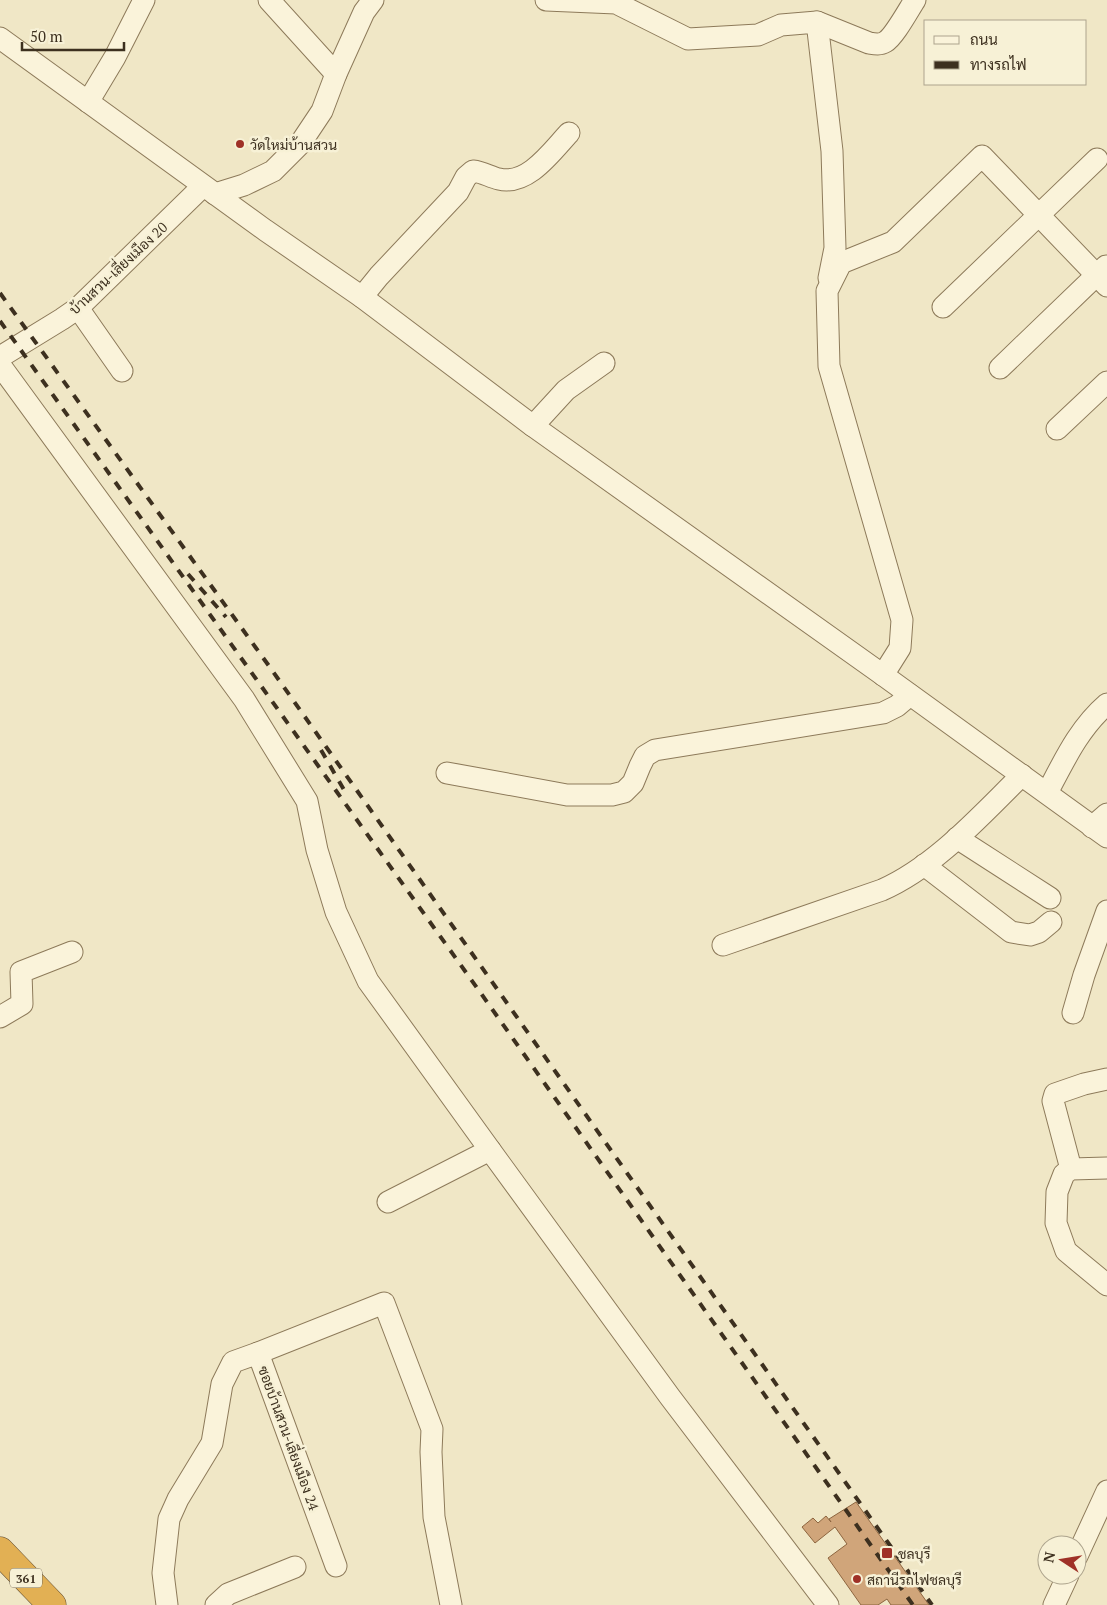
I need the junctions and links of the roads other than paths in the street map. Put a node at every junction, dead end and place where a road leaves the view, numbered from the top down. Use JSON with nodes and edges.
{"nodes":[{"id":1,"x":144,"y":0,"type":"edge"},
{"id":2,"x":269,"y":0,"type":"edge"},
{"id":3,"x":546,"y":0,"type":"edge"},
{"id":4,"x":915,"y":0,"type":"edge"},
{"id":5,"x":365,"y":4,"type":"edge"},
{"id":6,"x":817,"y":22,"type":"junction"},
{"id":7,"x":0,"y":38,"type":"edge"},
{"id":8,"x":336,"y":74,"type":"junction"},
{"id":9,"x":88,"y":102,"type":"junction"},
{"id":10,"x":569,"y":133,"type":"dead end"},
{"id":11,"x":1097,"y":159,"type":"dead end"},
{"id":12,"x":209,"y":190,"type":"junction"},
{"id":13,"x":1039,"y":215,"type":"junction"},
{"id":14,"x":1104,"y":275,"type":"edge"},
{"id":15,"x":827,"y":291,"type":"junction"},
{"id":16,"x":362,"y":297,"type":"junction"},
{"id":17,"x":943,"y":306,"type":"dead end"},
{"id":18,"x":78,"y":308,"type":"junction"},
{"id":19,"x":0,"y":357,"type":"edge"},
{"id":20,"x":604,"y":362,"type":"dead end"},
{"id":21,"x":0,"y":365,"type":"edge"},
{"id":22,"x":1000,"y":368,"type":"dead end"},
{"id":23,"x":122,"y":371,"type":"dead end"},
{"id":24,"x":1107,"y":382,"type":"edge"},
{"id":25,"x":533,"y":426,"type":"junction"},
{"id":26,"x":1057,"y":429,"type":"dead end"},
{"id":27,"x":883,"y":675,"type":"junction"},
{"id":28,"x":910,"y":695,"type":"junction"},
{"id":29,"x":1107,"y":704,"type":"edge"},
{"id":30,"x":447,"y":774,"type":"dead end"},
{"id":31,"x":1022,"y":776,"type":"junction"},
{"id":32,"x":1047,"y":793,"type":"junction"},
{"id":33,"x":1102,"y":826,"type":"edge"},
{"id":34,"x":957,"y":838,"type":"junction"},
{"id":35,"x":924,"y":865,"type":"junction"},
{"id":36,"x":1050,"y":898,"type":"dead end"},
{"id":37,"x":1107,"y":911,"type":"edge"},
{"id":38,"x":1051,"y":922,"type":"dead end"},
{"id":39,"x":723,"y":945,"type":"dead end"},
{"id":40,"x":72,"y":952,"type":"dead end"},
{"id":41,"x":1073,"y":1013,"type":"dead end"},
{"id":42,"x":0,"y":1017,"type":"edge"},
{"id":43,"x":1107,"y":1079,"type":"edge"},
{"id":44,"x":490,"y":1150,"type":"junction"},
{"id":45,"x":1107,"y":1168,"type":"edge"},
{"id":46,"x":1071,"y":1169,"type":"junction"},
{"id":47,"x":388,"y":1202,"type":"dead end"},
{"id":48,"x":1107,"y":1285,"type":"edge"},
{"id":49,"x":258,"y":1353,"type":"junction"},
{"id":50,"x":1107,"y":1491,"type":"edge"},
{"id":51,"x":1087,"y":1535,"type":"edge"},
{"id":52,"x":0,"y":1551,"type":"edge"},
{"id":53,"x":336,"y":1566,"type":"dead end"},
{"id":54,"x":295,"y":1567,"type":"dead end"},
{"id":55,"x":1063,"y":1585,"type":"edge"},
{"id":56,"x":823,"y":1603,"type":"edge"},
{"id":57,"x":52,"y":1605,"type":"edge"},
{"id":58,"x":167,"y":1605,"type":"edge"},
{"id":59,"x":216,"y":1605,"type":"edge"},
{"id":60,"x":451,"y":1605,"type":"edge"},
{"id":61,"x":1054,"y":1605,"type":"edge"}],
"edges":[{"from":1,"to":9,"type":"street"},
{"from":2,"to":8,"type":"street"},
{"from":3,"to":6,"type":"street"},
{"from":4,"to":6,"type":"street"},
{"from":5,"to":8,"type":"street"},
{"from":6,"to":15,"type":"street"},
{"from":7,"to":9,"type":"street"},
{"from":8,"to":12,"type":"street"},
{"from":9,"to":12,"type":"street"},
{"from":10,"to":16,"type":"street"},
{"from":11,"to":13,"type":"street"},
{"from":12,"to":16,"type":"street"},
{"from":12,"to":18,"type":"street","name":"บ้านสวน-เลี่ยงเมือง 20"},
{"from":13,"to":14,"type":"street"},
{"from":13,"to":15,"type":"street"},
{"from":13,"to":17,"type":"street"},
{"from":14,"to":22,"type":"street"},
{"from":15,"to":27,"type":"street"},
{"from":16,"to":25,"type":"street"},
{"from":18,"to":19,"type":"street","name":"บ้านสวน-เลี่ยงเมือง 20"},
{"from":18,"to":23,"type":"street"},
{"from":20,"to":25,"type":"street"},
{"from":21,"to":44,"type":"street"},
{"from":24,"to":26,"type":"street"},
{"from":25,"to":27,"type":"street"},
{"from":27,"to":28,"type":"street"},
{"from":28,"to":30,"type":"street"},
{"from":28,"to":31,"type":"street"},
{"from":29,"to":32,"type":"street"},
{"from":31,"to":32,"type":"street"},
{"from":31,"to":34,"type":"street"},
{"from":32,"to":33,"type":"street"},
{"from":34,"to":35,"type":"street"},
{"from":34,"to":36,"type":"street"},
{"from":35,"to":38,"type":"street"},
{"from":35,"to":39,"type":"street"},
{"from":37,"to":41,"type":"street"},
{"from":40,"to":42,"type":"street"},
{"from":43,"to":46,"type":"street"},
{"from":44,"to":47,"type":"street"},
{"from":44,"to":56,"type":"street"},
{"from":45,"to":46,"type":"street"},
{"from":46,"to":48,"type":"street"},
{"from":49,"to":53,"type":"street","name":"ซอยบ้านสวน-เลี่ยงเมือง 24"},
{"from":49,"to":58,"type":"street","name":"ซอยบ้านสวน-เลี่ยงเมือง 24"},
{"from":49,"to":60,"type":"street"},
{"from":50,"to":51,"type":"street"},
{"from":52,"to":57,"type":"highway","number":"361"},
{"from":54,"to":59,"type":"street"},
{"from":55,"to":61,"type":"street"}]}
